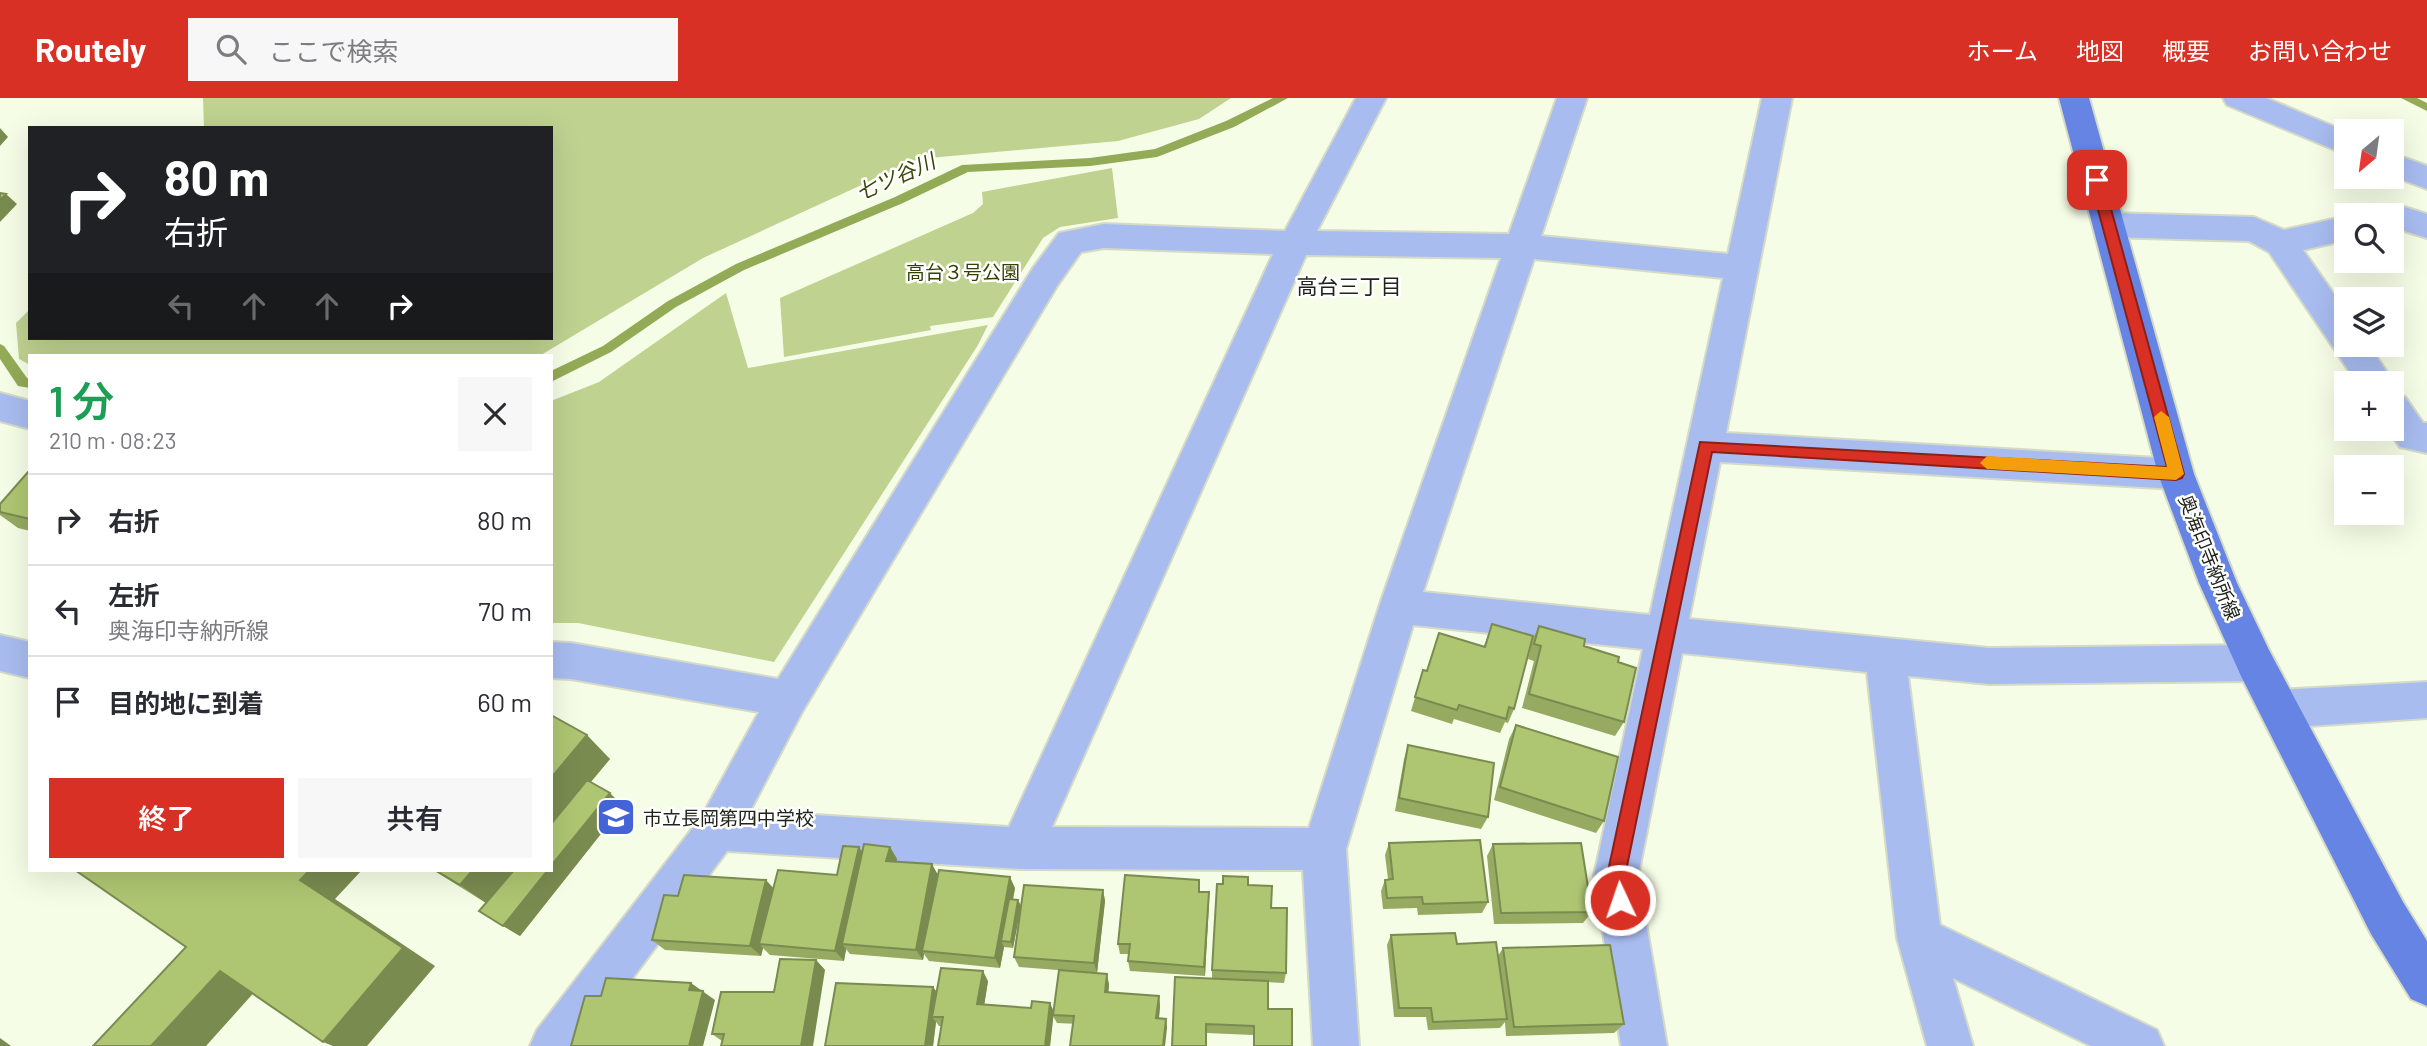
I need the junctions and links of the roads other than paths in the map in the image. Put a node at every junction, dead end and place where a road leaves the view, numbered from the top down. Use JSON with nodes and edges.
{"nodes":[{"id":1,"x":1371,"y":98,"type":"edge"},
{"id":2,"x":1572,"y":98,"type":"edge"},
{"id":3,"x":1777,"y":98,"type":"edge"},
{"id":4,"x":2074,"y":98,"type":"edge"},
{"id":5,"x":2238,"y":98,"type":"edge"},
{"id":6,"x":2334,"y":139,"type":"edge"},
{"id":7,"x":2404,"y":169,"type":"edge"},
{"id":8,"x":2427,"y":178,"type":"edge"},
{"id":9,"x":2404,"y":219,"type":"edge"},
{"id":10,"x":2109,"y":225,"type":"junction"},
{"id":11,"x":2427,"y":226,"type":"edge"},
{"id":12,"x":2334,"y":231,"type":"edge"},
{"id":13,"x":1295,"y":243,"type":"junction"},
{"id":14,"x":2281,"y":243,"type":"junction"},
{"id":15,"x":1520,"y":246,"type":"junction"},
{"id":16,"x":1742,"y":268,"type":"junction"},
{"id":17,"x":2334,"y":321,"type":"edge"},
{"id":18,"x":0,"y":407,"type":"edge"},
{"id":19,"x":28,"y":414,"type":"edge"},
{"id":20,"x":2404,"y":424,"type":"edge"},
{"id":21,"x":2427,"y":438,"type":"edge"},
{"id":22,"x":1705,"y":446,"type":"junction"},
{"id":23,"x":2176,"y":474,"type":"junction"},
{"id":24,"x":1399,"y":607,"type":"junction"},
{"id":25,"x":1666,"y":634,"type":"junction"},
{"id":26,"x":0,"y":653,"type":"edge"},
{"id":27,"x":1885,"y":655,"type":"junction"},
{"id":28,"x":28,"y":660,"type":"edge"},
{"id":29,"x":553,"y":660,"type":"edge"},
{"id":30,"x":2255,"y":663,"type":"junction"},
{"id":31,"x":788,"y":699,"type":"junction"},
{"id":32,"x":2427,"y":700,"type":"edge"},
{"id":33,"x":2278,"y":709,"type":"junction"},
{"id":34,"x":717,"y":830,"type":"junction"},
{"id":35,"x":1021,"y":848,"type":"junction"},
{"id":36,"x":1324,"y":849,"type":"junction"},
{"id":37,"x":1919,"y":938,"type":"junction"},
{"id":38,"x":2427,"y":983,"type":"edge"},
{"id":39,"x":553,"y":1046,"type":"edge"},
{"id":40,"x":1336,"y":1046,"type":"edge"},
{"id":41,"x":1644,"y":1046,"type":"edge"},
{"id":42,"x":1950,"y":1046,"type":"edge"},
{"id":43,"x":2141,"y":1046,"type":"edge"}],
"edges":[{"from":1,"to":13,"type":"street"},
{"from":2,"to":15,"type":"street"},
{"from":3,"to":16,"type":"street"},
{"from":4,"to":10,"type":"main road","name":"奥海印寺納所線"},
{"from":5,"to":6,"type":"street"},
{"from":7,"to":8,"type":"street"},
{"from":9,"to":11,"type":"street"},
{"from":10,"to":14,"type":"street"},
{"from":10,"to":23,"type":"main road","name":"奥海印寺納所線"},
{"from":12,"to":14,"type":"street"},
{"from":13,"to":15,"type":"street"},
{"from":13,"to":31,"type":"street"},
{"from":13,"to":35,"type":"street"},
{"from":14,"to":17,"type":"street"},
{"from":15,"to":16,"type":"street"},
{"from":15,"to":24,"type":"street"},
{"from":16,"to":22,"type":"street"},
{"from":18,"to":19,"type":"street"},
{"from":20,"to":21,"type":"street"},
{"from":22,"to":23,"type":"street"},
{"from":22,"to":25,"type":"street"},
{"from":23,"to":30,"type":"main road","name":"奥海印寺納所線"},
{"from":24,"to":25,"type":"street"},
{"from":24,"to":36,"type":"street"},
{"from":25,"to":27,"type":"street"},
{"from":25,"to":41,"type":"street"},
{"from":26,"to":28,"type":"street"},
{"from":27,"to":30,"type":"street"},
{"from":27,"to":37,"type":"street"},
{"from":29,"to":31,"type":"street"},
{"from":30,"to":33,"type":"main road","name":"奥海印寺納所線"},
{"from":31,"to":34,"type":"street"},
{"from":32,"to":33,"type":"street"},
{"from":33,"to":38,"type":"main road","name":"奥海印寺納所線"},
{"from":34,"to":35,"type":"street"},
{"from":34,"to":39,"type":"street"},
{"from":35,"to":36,"type":"street"},
{"from":36,"to":40,"type":"street"},
{"from":37,"to":42,"type":"street"},
{"from":37,"to":43,"type":"street"}]}
